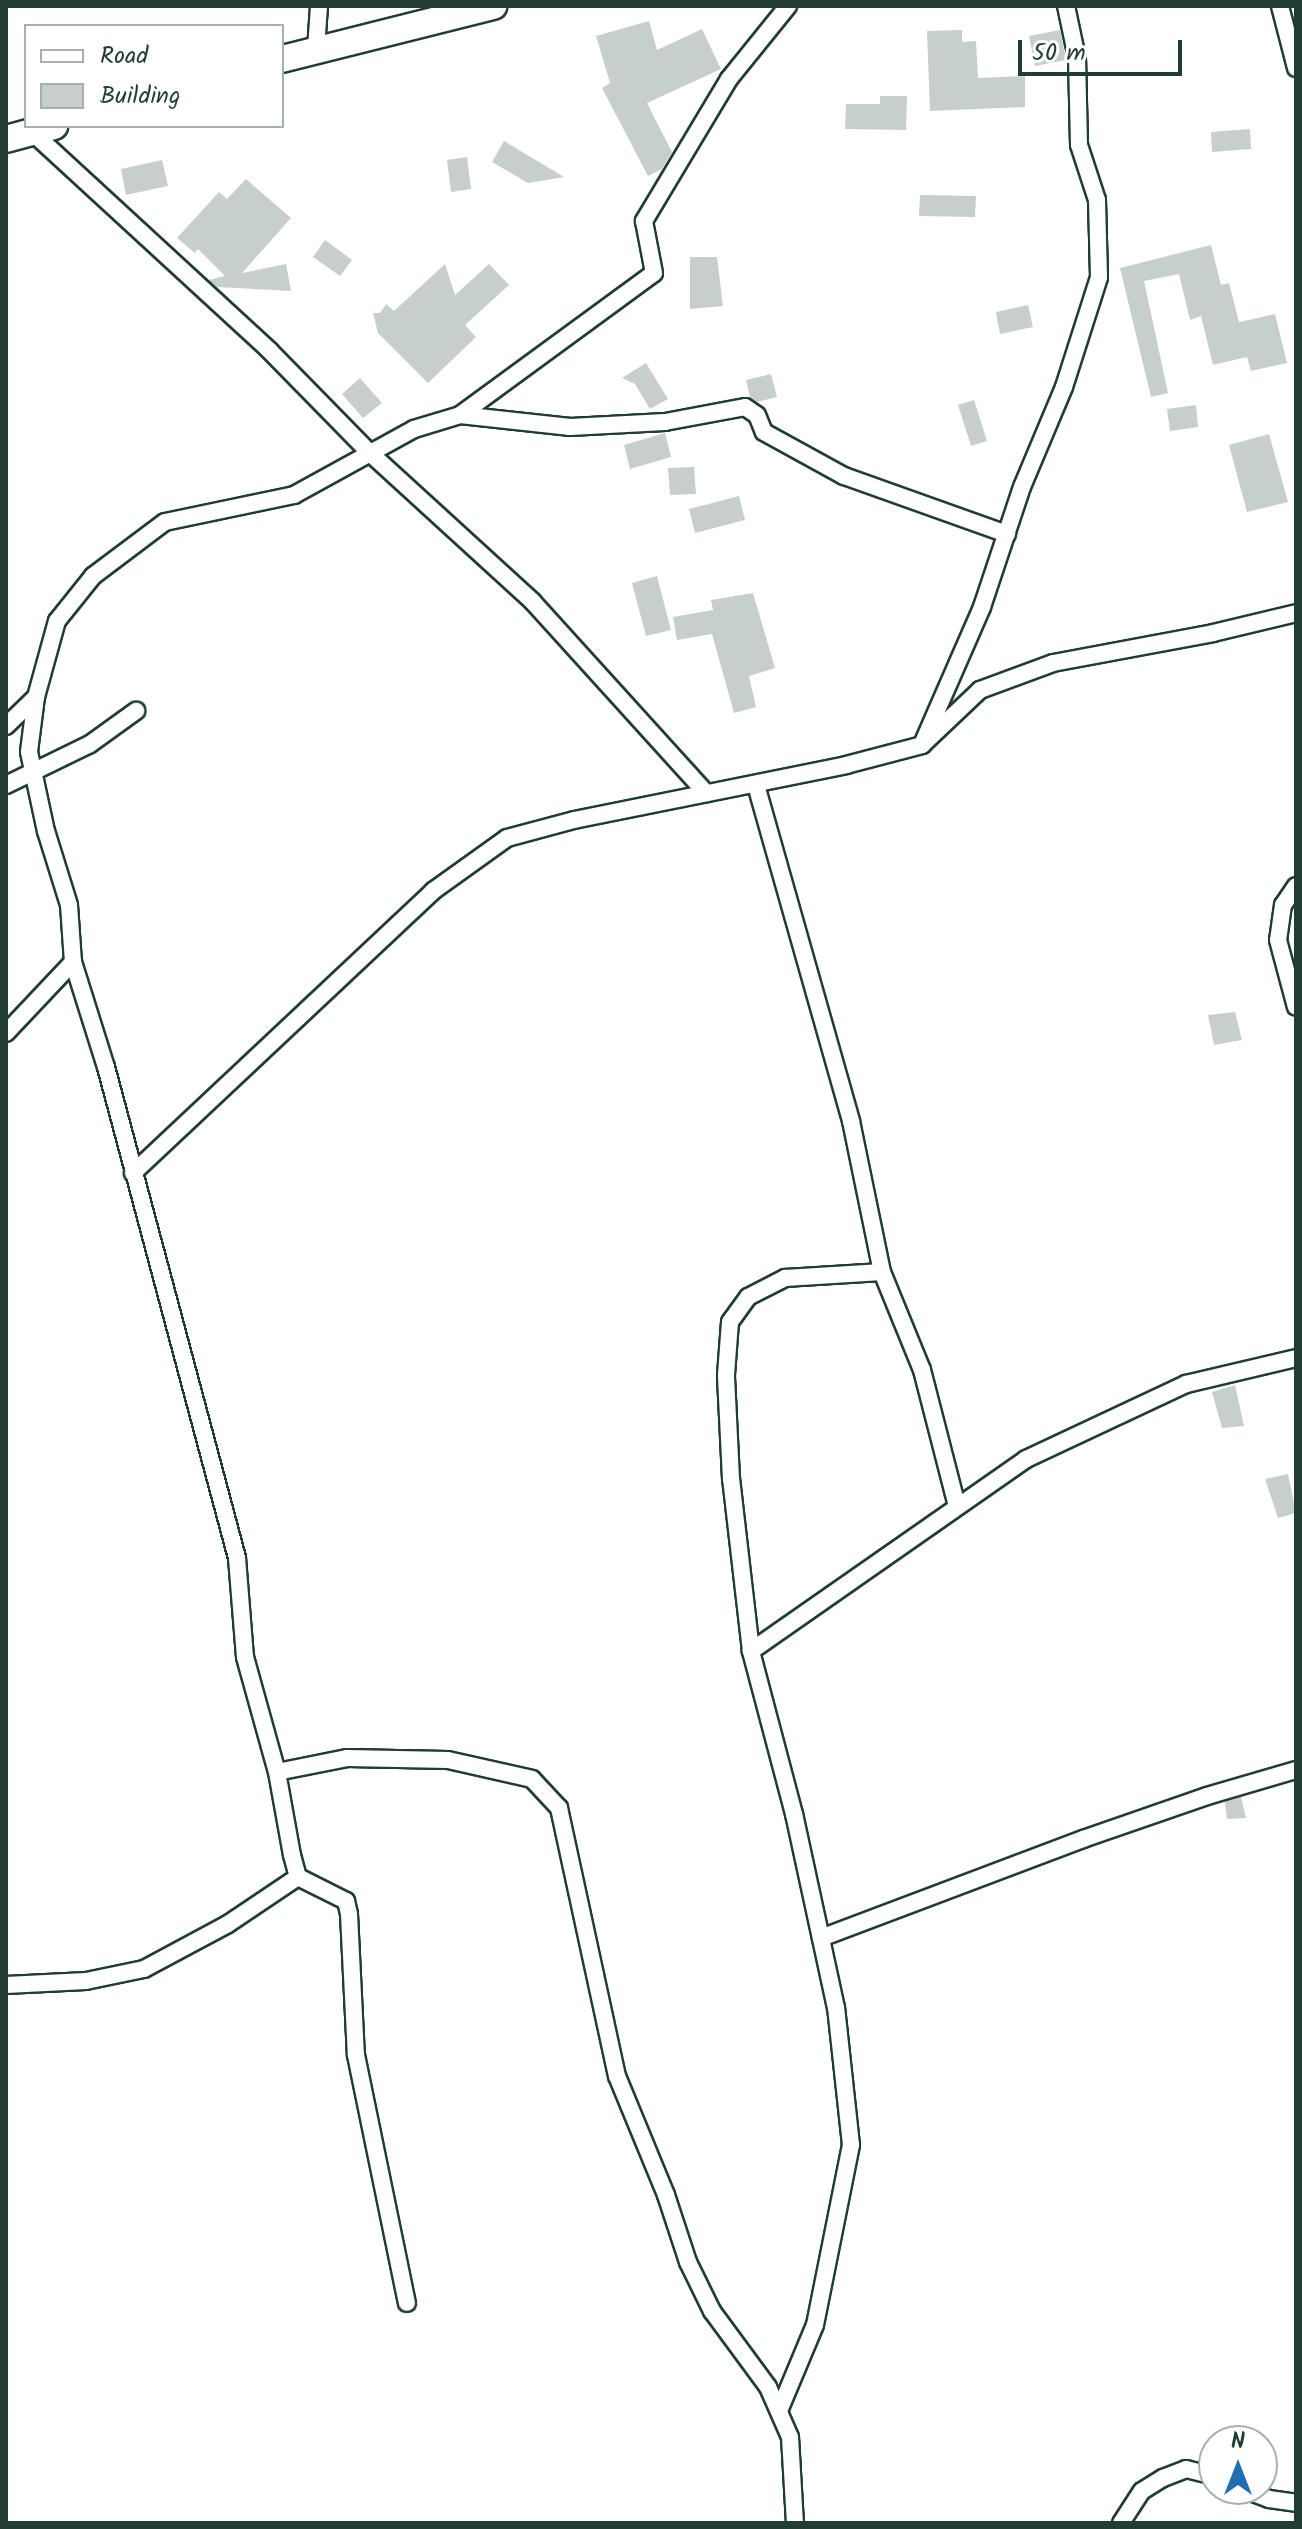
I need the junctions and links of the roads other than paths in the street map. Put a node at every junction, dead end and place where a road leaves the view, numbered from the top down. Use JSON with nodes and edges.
{"nodes":[{"id":1,"x":319,"y":6,"type":"edge"},
{"id":2,"x":493,"y":6,"type":"edge"},
{"id":3,"x":788,"y":6,"type":"edge"},
{"id":4,"x":1066,"y":6,"type":"edge"},
{"id":5,"x":1280,"y":6,"type":"edge"},
{"id":6,"x":316,"y":49,"type":"junction"},
{"id":7,"x":284,"y":58,"type":"edge"},
{"id":8,"x":1296,"y":68,"type":"edge"},
{"id":9,"x":43,"y":129,"type":"edge"},
{"id":10,"x":6,"y":139,"type":"edge"},
{"id":11,"x":460,"y":415,"type":"junction"},
{"id":12,"x":370,"y":453,"type":"junction"},
{"id":13,"x":1007,"y":534,"type":"junction"},
{"id":14,"x":1296,"y":613,"type":"edge"},
{"id":15,"x":36,"y":697,"type":"junction"},
{"id":16,"x":136,"y":711,"type":"dead end"},
{"id":17,"x":6,"y":726,"type":"edge"},
{"id":18,"x":922,"y":745,"type":"junction"},
{"id":19,"x":34,"y":773,"type":"junction"},
{"id":20,"x":6,"y":785,"type":"edge"},
{"id":21,"x":756,"y":785,"type":"junction"},
{"id":22,"x":706,"y":793,"type":"junction"},
{"id":23,"x":1296,"y":886,"type":"edge"},
{"id":24,"x":73,"y":962,"type":"junction"},
{"id":25,"x":1296,"y":1007,"type":"edge"},
{"id":26,"x":6,"y":1033,"type":"edge"},
{"id":27,"x":133,"y":1173,"type":"junction"},
{"id":28,"x":882,"y":1272,"type":"junction"},
{"id":29,"x":1296,"y":1358,"type":"edge"},
{"id":30,"x":957,"y":1506,"type":"junction"},
{"id":31,"x":751,"y":1651,"type":"junction"},
{"id":32,"x":1296,"y":1770,"type":"edge"},
{"id":33,"x":277,"y":1772,"type":"junction"},
{"id":34,"x":298,"y":1877,"type":"junction"},
{"id":35,"x":821,"y":1938,"type":"junction"},
{"id":36,"x":6,"y":1985,"type":"edge"},
{"id":37,"x":407,"y":2303,"type":"dead end"},
{"id":38,"x":779,"y":2411,"type":"junction"},
{"id":39,"x":1198,"y":2472,"type":"edge"},
{"id":40,"x":795,"y":2523,"type":"edge"},
{"id":41,"x":1121,"y":2523,"type":"edge"}],
"edges":[{"from":1,"to":6,"type":"street"},
{"from":2,"to":6,"type":"main road"},
{"from":3,"to":11,"type":"street"},
{"from":4,"to":13,"type":"street"},
{"from":5,"to":8,"type":"street"},
{"from":6,"to":7,"type":"main road"},
{"from":9,"to":10,"type":"main road"},
{"from":9,"to":12,"type":"street"},
{"from":11,"to":12,"type":"street"},
{"from":11,"to":13,"type":"street"},
{"from":12,"to":15,"type":"street"},
{"from":12,"to":22,"type":"street"},
{"from":13,"to":18,"type":"street"},
{"from":14,"to":18,"type":"street"},
{"from":15,"to":17,"type":"street"},
{"from":15,"to":19,"type":"street"},
{"from":16,"to":19,"type":"street"},
{"from":18,"to":21,"type":"street"},
{"from":19,"to":20,"type":"street"},
{"from":19,"to":24,"type":"street"},
{"from":21,"to":22,"type":"street"},
{"from":21,"to":28,"type":"street"},
{"from":22,"to":27,"type":"street"},
{"from":23,"to":25,"type":"street"},
{"from":24,"to":26,"type":"street"},
{"from":24,"to":27,"type":"street"},
{"from":27,"to":33,"type":"street"},
{"from":28,"to":30,"type":"street"},
{"from":28,"to":31,"type":"street"},
{"from":29,"to":30,"type":"street"},
{"from":30,"to":31,"type":"street"},
{"from":31,"to":35,"type":"street"},
{"from":32,"to":35,"type":"street"},
{"from":33,"to":34,"type":"street"},
{"from":33,"to":38,"type":"street"},
{"from":34,"to":36,"type":"street"},
{"from":34,"to":37,"type":"street"},
{"from":35,"to":38,"type":"street"},
{"from":38,"to":40,"type":"street"},
{"from":39,"to":41,"type":"street"}]}
